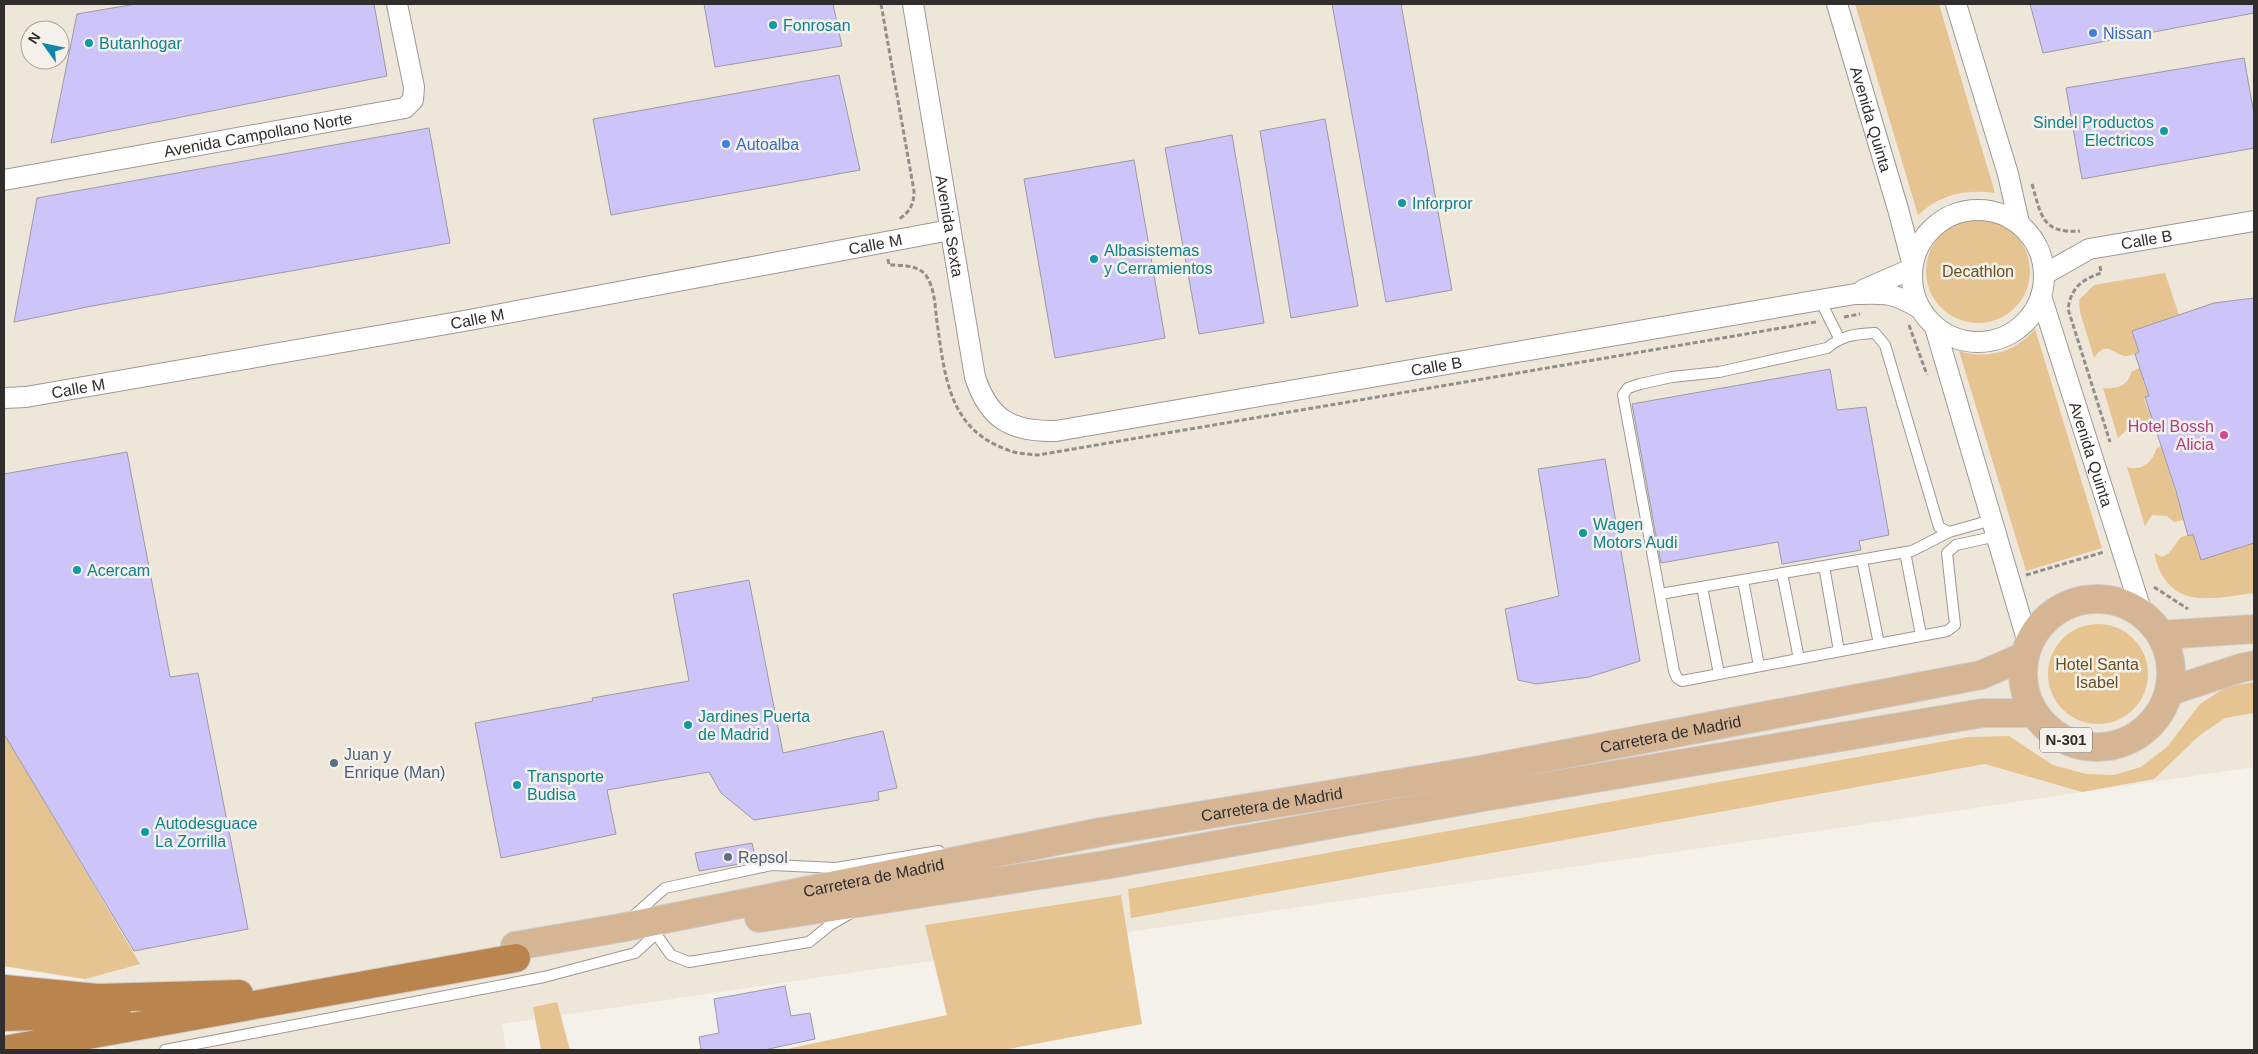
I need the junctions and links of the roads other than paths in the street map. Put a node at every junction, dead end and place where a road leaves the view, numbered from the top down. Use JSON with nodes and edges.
{"nodes":[{"id":1,"x":398,"y":4,"type":"edge"},
{"id":2,"x":913,"y":4,"type":"edge"},
{"id":3,"x":1837,"y":4,"type":"edge"},
{"id":4,"x":1956,"y":4,"type":"edge"},
{"id":5,"x":4,"y":180,"type":"edge"},
{"id":6,"x":2254,"y":221,"type":"edge"},
{"id":7,"x":2019,"y":223,"type":"junction"},
{"id":8,"x":950,"y":230,"type":"junction"},
{"id":9,"x":1912,"y":265,"type":"junction"},
{"id":10,"x":2045,"y":274,"type":"junction"},
{"id":11,"x":1855,"y":294,"type":"junction"},
{"id":12,"x":2041,"y":296,"type":"junction"},
{"id":13,"x":1820,"y":300,"type":"junction"},
{"id":14,"x":1913,"y":315,"type":"junction"},
{"id":15,"x":1935,"y":328,"type":"junction"},
{"id":16,"x":1839,"y":338,"type":"junction"},
{"id":17,"x":4,"y":398,"type":"edge"},
{"id":18,"x":1019,"y":429,"type":"joint"},
{"id":19,"x":1995,"y":528,"type":"junction"},
{"id":20,"x":1948,"y":532,"type":"junction"},
{"id":21,"x":1904,"y":552,"type":"junction"},
{"id":22,"x":1862,"y":560,"type":"junction"},
{"id":23,"x":1824,"y":566,"type":"junction"},
{"id":24,"x":1782,"y":573,"type":"junction"},
{"id":25,"x":1743,"y":580,"type":"junction"},
{"id":26,"x":1702,"y":587,"type":"junction"},
{"id":27,"x":1660,"y":594,"type":"junction"},
{"id":28,"x":2142,"y":613,"type":"junction"},
{"id":29,"x":2254,"y":629,"type":"edge"},
{"id":30,"x":2161,"y":635,"type":"junction"},
{"id":31,"x":1921,"y":636,"type":"junction"},
{"id":32,"x":1879,"y":644,"type":"junction"},
{"id":33,"x":2027,"y":650,"type":"junction"},
{"id":34,"x":1839,"y":651,"type":"junction"},
{"id":35,"x":1799,"y":659,"type":"junction"},
{"id":36,"x":2254,"y":665,"type":"edge"},
{"id":37,"x":1759,"y":666,"type":"junction"},
{"id":38,"x":1719,"y":674,"type":"junction"},
{"id":39,"x":2170,"y":691,"type":"junction"},
{"id":40,"x":2034,"y":713,"type":"junction"},
{"id":41,"x":1101,"y":832,"type":"junction"},
{"id":42,"x":1018,"y":838,"type":"dead end"},
{"id":43,"x":951,"y":849,"type":"dead end"},
{"id":44,"x":620,"y":928,"type":"junction"},
{"id":45,"x":656,"y":934,"type":"junction"},
{"id":46,"x":516,"y":952,"type":"junction"},
{"id":47,"x":4,"y":988,"type":"edge"},
{"id":48,"x":240,"y":994,"type":"junction"},
{"id":49,"x":4,"y":1017,"type":"edge"},
{"id":50,"x":9,"y":1047,"type":"edge"},
{"id":51,"x":165,"y":1050,"type":"edge"}],
"edges":[{"from":1,"to":5,"type":"street","name":"Avenida Campollano Norte"},
{"from":2,"to":8,"type":"street","name":"Avenida Sexta"},
{"from":3,"to":9,"type":"street","name":"Avenida Quinta"},
{"from":4,"to":7,"type":"street"},
{"from":6,"to":10,"type":"street","name":"Calle B"},
{"from":7,"to":9,"type":"street"},
{"from":7,"to":10,"type":"street"},
{"from":8,"to":17,"type":"street","name":"Calle M"},
{"from":8,"to":18,"type":"street","name":"Avenida Sexta"},
{"from":9,"to":11,"type":"street","name":"Calle B"},
{"from":9,"to":14,"type":"street"},
{"from":10,"to":12,"type":"street"},
{"from":11,"to":13,"type":"street","name":"Calle B"},
{"from":11,"to":14,"type":"street","name":"Calle B"},
{"from":12,"to":15,"type":"street"},
{"from":12,"to":28,"type":"street","name":"Avenida Quinta"},
{"from":13,"to":16,"type":"lane"},
{"from":13,"to":18,"type":"street","name":"Calle B"},
{"from":14,"to":15,"type":"street"},
{"from":15,"to":19,"type":"street"},
{"from":16,"to":20,"type":"lane"},
{"from":16,"to":27,"type":"lane"},
{"from":19,"to":20,"type":"lane"},
{"from":19,"to":31,"type":"lane"},
{"from":19,"to":33,"type":"street"},
{"from":20,"to":21,"type":"lane"},
{"from":21,"to":22,"type":"lane"},
{"from":21,"to":31,"type":"lane"},
{"from":22,"to":23,"type":"lane"},
{"from":22,"to":32,"type":"lane"},
{"from":23,"to":24,"type":"lane"},
{"from":23,"to":34,"type":"lane"},
{"from":24,"to":25,"type":"lane"},
{"from":24,"to":35,"type":"lane"},
{"from":25,"to":26,"type":"lane"},
{"from":25,"to":37,"type":"lane"},
{"from":26,"to":27,"type":"lane"},
{"from":26,"to":38,"type":"lane"},
{"from":27,"to":38,"type":"lane"},
{"from":28,"to":30,"type":"main road","number":"N-301"},
{"from":28,"to":33,"type":"main road","number":"N-301"},
{"from":29,"to":30,"type":"main road"},
{"from":30,"to":39,"type":"main road","number":"N-301"},
{"from":31,"to":32,"type":"lane"},
{"from":32,"to":34,"type":"lane"},
{"from":33,"to":40,"type":"main road","number":"N-301"},
{"from":33,"to":41,"type":"main road","name":"Carretera de Madrid"},
{"from":34,"to":35,"type":"lane"},
{"from":35,"to":37,"type":"lane"},
{"from":36,"to":39,"type":"main road"},
{"from":37,"to":38,"type":"lane"},
{"from":39,"to":40,"type":"main road","number":"N-301"},
{"from":40,"to":45,"type":"main road","name":"Carretera de Madrid"},
{"from":41,"to":42,"type":"lane"},
{"from":41,"to":44,"type":"main road","name":"Carretera de Madrid"},
{"from":43,"to":44,"type":"lane"},
{"from":44,"to":46,"type":"main road","name":"Carretera de Madrid"},
{"from":45,"to":46,"type":"main road","name":"Carretera de Madrid"},
{"from":45,"to":51,"type":"lane"},
{"from":46,"to":48,"type":"highway"},
{"from":46,"to":50,"type":"highway"},
{"from":47,"to":48,"type":"highway"},
{"from":48,"to":49,"type":"highway"}]}
